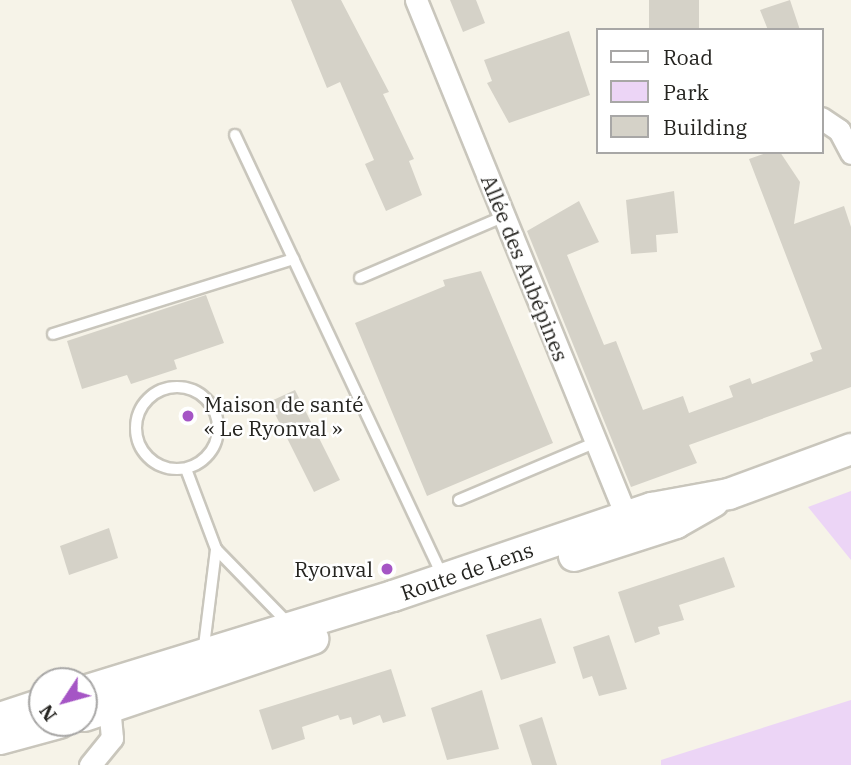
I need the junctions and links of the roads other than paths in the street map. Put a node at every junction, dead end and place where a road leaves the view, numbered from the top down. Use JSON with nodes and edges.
{"nodes":[{"id":1,"x":416,"y":0,"type":"edge"},
{"id":2,"x":823,"y":119,"type":"edge"},
{"id":3,"x":235,"y":135,"type":"dead end"},
{"id":4,"x":851,"y":153,"type":"edge"},
{"id":5,"x":505,"y":216,"type":"junction"},
{"id":6,"x":294,"y":259,"type":"junction"},
{"id":7,"x":360,"y":278,"type":"dead end"},
{"id":8,"x":53,"y":334,"type":"dead end"},
{"id":9,"x":596,"y":442,"type":"junction"},
{"id":10,"x":850,"y":449,"type":"edge"},
{"id":11,"x":186,"y":469,"type":"junction"},
{"id":12,"x":459,"y":500,"type":"dead end"},
{"id":13,"x":630,"y":527,"type":"junction"},
{"id":14,"x":216,"y":549,"type":"junction"},
{"id":15,"x":444,"y":578,"type":"junction"},
{"id":16,"x":297,"y":634,"type":"junction"},
{"id":17,"x":205,"y":665,"type":"junction"},
{"id":18,"x":100,"y":694,"type":"edge"},
{"id":19,"x":28,"y":709,"type":"edge"},
{"id":20,"x":0,"y":718,"type":"edge"},
{"id":21,"x":28,"y":731,"type":"edge"},
{"id":22,"x":0,"y":739,"type":"edge"},
{"id":23,"x":90,"y":765,"type":"edge"}],
"edges":[{"from":1,"to":5,"type":"street","name":"Allée des Aubépines"},
{"from":2,"to":4,"type":"street"},
{"from":3,"to":6,"type":"lane"},
{"from":5,"to":7,"type":"lane"},
{"from":5,"to":9,"type":"street","name":"Allée des Aubépines"},
{"from":6,"to":8,"type":"lane"},
{"from":6,"to":15,"type":"lane"},
{"from":9,"to":12,"type":"lane"},
{"from":9,"to":13,"type":"street","name":"Allée des Aubépines"},
{"from":10,"to":13,"type":"main road","name":"Route de Lens"},
{"from":11,"to":11,"type":"lane"},
{"from":11,"to":14,"type":"lane"},
{"from":13,"to":15,"type":"main road","name":"Route de Lens"},
{"from":13,"to":16,"type":"main road"},
{"from":14,"to":16,"type":"lane"},
{"from":14,"to":17,"type":"lane"},
{"from":15,"to":16,"type":"main road","name":"Route de Lens"},
{"from":16,"to":17,"type":"main road","name":"Route de Lens"},
{"from":17,"to":18,"type":"main road","name":"Route de Lens"},
{"from":18,"to":23,"type":"street"},
{"from":19,"to":20,"type":"main road"},
{"from":21,"to":22,"type":"main road"}]}
